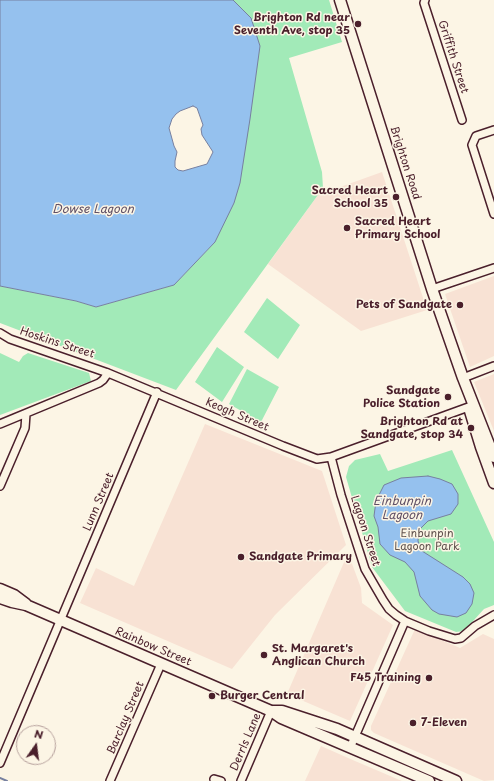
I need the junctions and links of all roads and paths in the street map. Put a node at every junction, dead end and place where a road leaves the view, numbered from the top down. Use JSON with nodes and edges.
{"nodes":[{"id":1,"x":340,"y":0,"type":"edge"},
{"id":2,"x":425,"y":0,"type":"edge"},
{"id":3,"x":462,"y":120,"type":"dead end"},
{"id":4,"x":494,"y":130,"type":"edge"},
{"id":5,"x":494,"y":214,"type":"edge"},
{"id":6,"x":494,"y":268,"type":"edge"},
{"id":7,"x":432,"y":288,"type":"junction"},
{"id":8,"x":0,"y":333,"type":"edge"},
{"id":9,"x":494,"y":366,"type":"edge"},
{"id":10,"x":108,"y":372,"type":"junction"},
{"id":11,"x":463,"y":378,"type":"junction"},
{"id":12,"x":157,"y":392,"type":"junction"},
{"id":13,"x":472,"y":406,"type":"junction"},
{"id":14,"x":26,"y":414,"type":"junction"},
{"id":15,"x":0,"y":424,"type":"edge"},
{"id":16,"x":331,"y":457,"type":"junction"},
{"id":17,"x":494,"y":457,"type":"edge"},
{"id":18,"x":494,"y":483,"type":"edge"},
{"id":19,"x":0,"y":486,"type":"edge"},
{"id":20,"x":0,"y":589,"type":"edge"},
{"id":21,"x":0,"y":598,"type":"edge"},
{"id":22,"x":26,"y":605,"type":"junction"},
{"id":23,"x":494,"y":616,"type":"edge"},
{"id":24,"x":62,"y":620,"type":"junction"},
{"id":25,"x":405,"y":621,"type":"junction"},
{"id":26,"x":161,"y":664,"type":"junction"},
{"id":27,"x":271,"y":711,"type":"junction"},
{"id":28,"x":355,"y":736,"type":"junction"},
{"id":29,"x":350,"y":748,"type":"junction"},
{"id":30,"x":0,"y":763,"type":"edge"},
{"id":31,"x":110,"y":781,"type":"edge"},
{"id":32,"x":241,"y":781,"type":"edge"},
{"id":33,"x":429,"y":781,"type":"edge"},
{"id":34,"x":456,"y":781,"type":"edge"}],
"edges":[{"from":1,"to":7,"type":"main road","name":"Brighton Road"},
{"from":2,"to":3,"type":"street","name":"Griffith Street"},
{"from":4,"to":5,"type":"street"},
{"from":6,"to":7,"type":"street"},
{"from":7,"to":11,"type":"main road","name":"Brighton Road"},
{"from":8,"to":10,"type":"street","name":"Hoskins Street"},
{"from":9,"to":11,"type":"street"},
{"from":10,"to":12,"type":"street","name":"Keogh Street"},
{"from":10,"to":14,"type":"street"},
{"from":11,"to":13,"type":"main road","name":"Brighton Road"},
{"from":12,"to":16,"type":"street","name":"Keogh Street"},
{"from":12,"to":24,"type":"street","name":"Lunn Street"},
{"from":13,"to":16,"type":"street","name":"Keogh Street"},
{"from":13,"to":17,"type":"main road","name":"Brighton Road"},
{"from":13,"to":18,"type":"main road","name":"Brighton Road"},
{"from":14,"to":15,"type":"street"},
{"from":14,"to":19,"type":"street"},
{"from":16,"to":25,"type":"street","name":"Lagoon Street"},
{"from":20,"to":22,"type":"main road","name":"Rainbow Street"},
{"from":21,"to":22,"type":"main road","name":"Rainbow Street"},
{"from":22,"to":24,"type":"main road","name":"Rainbow Street"},
{"from":23,"to":25,"type":"street","name":"Lagoon Street"},
{"from":24,"to":26,"type":"main road","name":"Rainbow Street"},
{"from":24,"to":30,"type":"street","name":"Lunn Street"},
{"from":25,"to":28,"type":"street"},
{"from":26,"to":27,"type":"main road","name":"Rainbow Street"},
{"from":26,"to":31,"type":"street","name":"Barclay Street"},
{"from":27,"to":28,"type":"main road","name":"Rainbow Street"},
{"from":27,"to":29,"type":"main road","name":"Rainbow Street"},
{"from":27,"to":32,"type":"street","name":"Derrls Lane"},
{"from":28,"to":29,"type":"street"},
{"from":28,"to":34,"type":"main road","name":"Rainbow Street"},
{"from":29,"to":33,"type":"main road","name":"Rainbow Street"}]}
